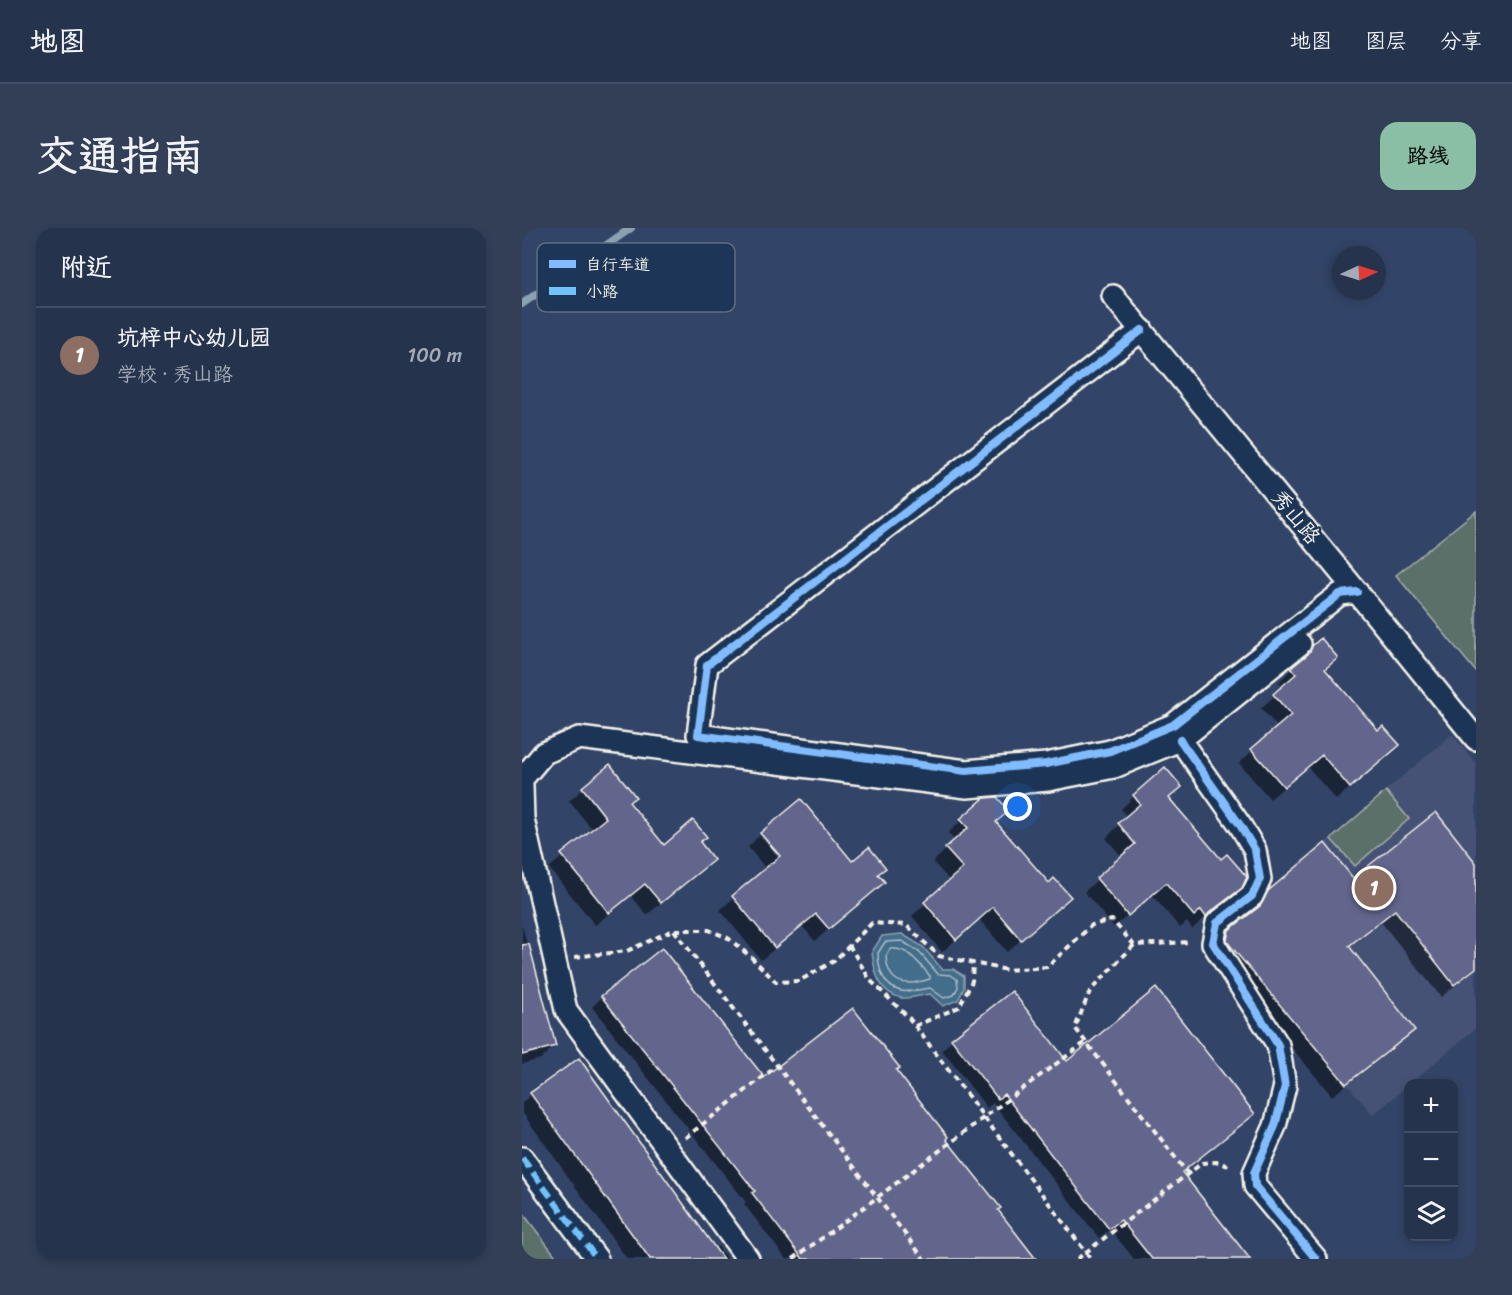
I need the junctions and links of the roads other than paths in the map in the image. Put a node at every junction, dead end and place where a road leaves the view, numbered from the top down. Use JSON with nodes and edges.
{"nodes":[{"id":1,"x":1113,"y":296,"type":"dead end"},
{"id":2,"x":1142,"y":330,"type":"junction"},
{"id":3,"x":1357,"y":592,"type":"junction"},
{"id":4,"x":1180,"y":740,"type":"junction"},
{"id":5,"x":1476,"y":740,"type":"edge"},
{"id":6,"x":522,"y":779,"type":"edge"},
{"id":7,"x":522,"y":786,"type":"edge"},
{"id":8,"x":522,"y":1158,"type":"edge"},
{"id":9,"x":597,"y":1259,"type":"edge"},
{"id":10,"x":748,"y":1259,"type":"edge"},
{"id":11,"x":1316,"y":1259,"type":"edge"}],
"edges":[{"from":1,"to":2,"type":"street","name":"秀山路"},
{"from":2,"to":3,"type":"street","name":"秀山路"},
{"from":2,"to":3,"type":"street"},
{"from":3,"to":4,"type":"street"},
{"from":3,"to":5,"type":"street","name":"秀山路"},
{"from":4,"to":6,"type":"street"},
{"from":4,"to":11,"type":"street"},
{"from":7,"to":10,"type":"street"},
{"from":8,"to":9,"type":"street"}]}
